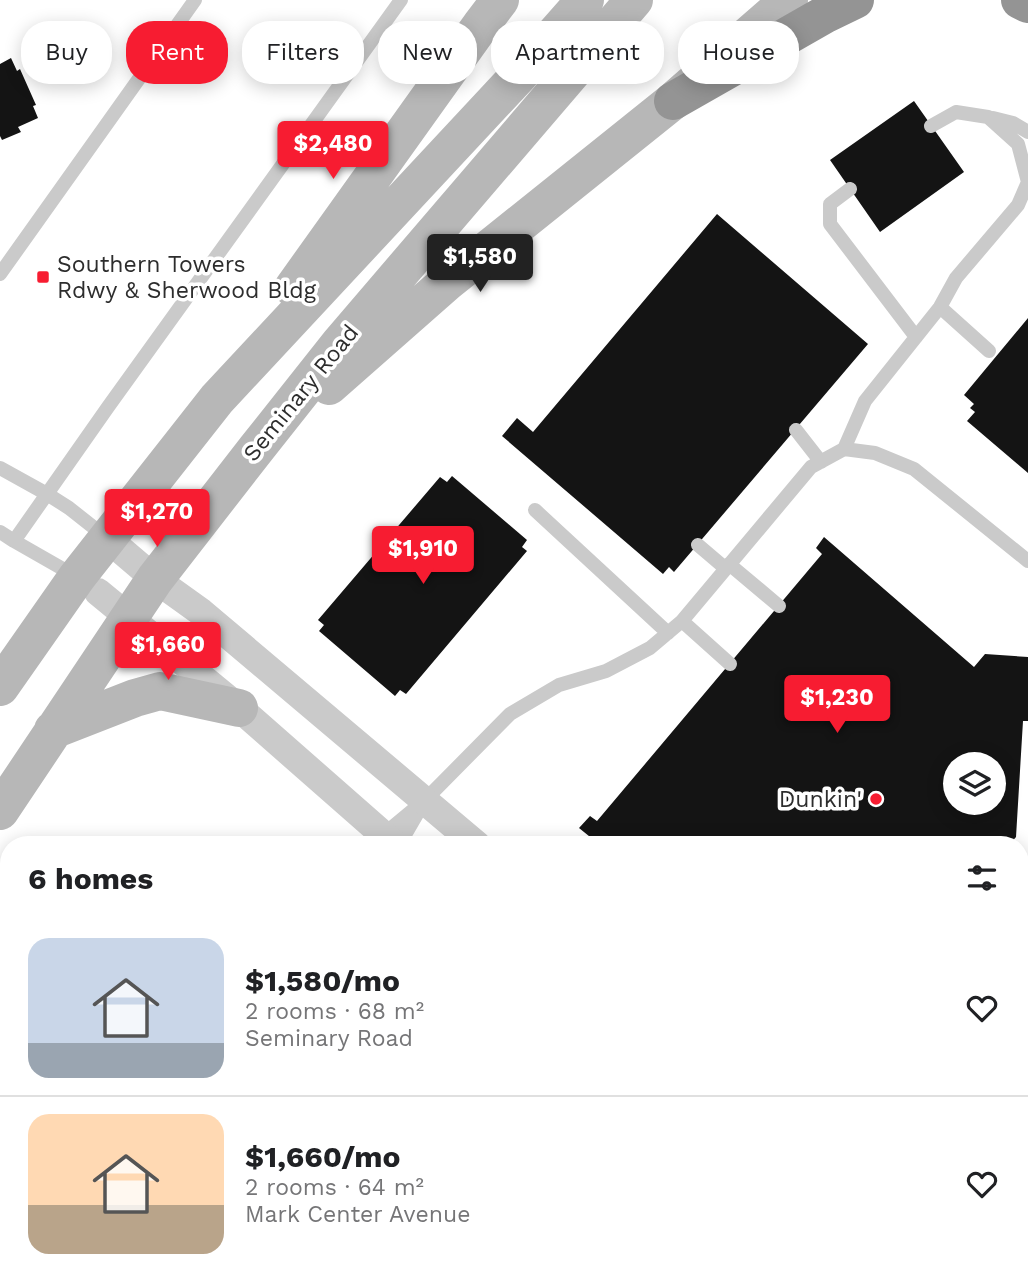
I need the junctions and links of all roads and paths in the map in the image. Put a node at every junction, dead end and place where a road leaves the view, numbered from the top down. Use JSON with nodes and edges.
{"nodes":[{"id":1,"x":195,"y":0,"type":"edge"},
{"id":2,"x":401,"y":0,"type":"edge"},
{"id":3,"x":500,"y":0,"type":"edge"},
{"id":4,"x":585,"y":0,"type":"edge"},
{"id":5,"x":634,"y":0,"type":"edge"},
{"id":6,"x":789,"y":0,"type":"edge"},
{"id":7,"x":855,"y":0,"type":"edge"},
{"id":8,"x":1020,"y":0,"type":"edge"},
{"id":9,"x":1028,"y":4,"type":"edge"},
{"id":10,"x":567,"y":21,"type":"edge"},
{"id":11,"x":511,"y":84,"type":"edge"},
{"id":12,"x":512,"y":84,"type":"edge"},
{"id":13,"x":673,"y":101,"type":"junction"},
{"id":14,"x":988,"y":117,"type":"junction"},
{"id":15,"x":931,"y":126,"type":"dead end"},
{"id":16,"x":1028,"y":132,"type":"edge"},
{"id":17,"x":1028,"y":182,"type":"edge"},
{"id":18,"x":850,"y":189,"type":"dead end"},
{"id":19,"x":0,"y":274,"type":"edge"},
{"id":20,"x":940,"y":307,"type":"junction"},
{"id":21,"x":916,"y":337,"type":"junction"},
{"id":22,"x":989,"y":351,"type":"dead end"},
{"id":23,"x":217,"y":399,"type":"junction"},
{"id":24,"x":796,"y":430,"type":"dead end"},
{"id":25,"x":256,"y":449,"type":"junction"},
{"id":26,"x":844,"y":450,"type":"junction"},
{"id":27,"x":821,"y":462,"type":"junction"},
{"id":28,"x":0,"y":468,"type":"edge"},
{"id":29,"x":47,"y":494,"type":"junction"},
{"id":30,"x":534,"y":510,"type":"dead end"},
{"id":31,"x":0,"y":531,"type":"edge"},
{"id":32,"x":14,"y":541,"type":"junction"},
{"id":33,"x":698,"y":545,"type":"dead end"},
{"id":34,"x":130,"y":558,"type":"junction"},
{"id":35,"x":1028,"y":561,"type":"edge"},
{"id":36,"x":727,"y":566,"type":"junction"},
{"id":37,"x":87,"y":585,"type":"junction"},
{"id":38,"x":779,"y":606,"type":"dead end"},
{"id":39,"x":128,"y":618,"type":"junction"},
{"id":40,"x":682,"y":621,"type":"junction"},
{"id":41,"x":668,"y":633,"type":"junction"},
{"id":42,"x":730,"y":664,"type":"dead end"},
{"id":43,"x":0,"y":687,"type":"edge"},
{"id":44,"x":239,"y":708,"type":"junction"},
{"id":45,"x":53,"y":730,"type":"junction"},
{"id":46,"x":424,"y":802,"type":"junction"},
{"id":47,"x":0,"y":811,"type":"edge"},
{"id":48,"x":379,"y":836,"type":"edge"},
{"id":49,"x":393,"y":836,"type":"edge"},
{"id":50,"x":466,"y":836,"type":"edge"}],
"edges":[{"from":1,"to":19,"type":"lane"},
{"from":2,"to":29,"type":"lane"},
{"from":3,"to":23,"type":"main road"},
{"from":4,"to":10,"type":"main road","name":"Seminary Road"},
{"from":5,"to":25,"type":"main road","name":"Seminary Road"},
{"from":6,"to":13,"type":"main road"},
{"from":7,"to":13,"type":"highway"},
{"from":8,"to":9,"type":"highway"},
{"from":11,"to":23,"type":"main road","name":"Seminary Road"},
{"from":12,"to":34,"type":"main road"},
{"from":13,"to":25,"type":"main road"},
{"from":14,"to":15,"type":"lane"},
{"from":14,"to":16,"type":"lane"},
{"from":14,"to":17,"type":"lane"},
{"from":17,"to":20,"type":"lane"},
{"from":18,"to":21,"type":"lane"},
{"from":20,"to":21,"type":"lane"},
{"from":20,"to":22,"type":"lane"},
{"from":21,"to":26,"type":"lane"},
{"from":23,"to":34,"type":"main road","name":"Seminary Road"},
{"from":24,"to":27,"type":"lane"},
{"from":25,"to":34,"type":"main road","name":"Seminary Road"},
{"from":26,"to":27,"type":"lane"},
{"from":26,"to":35,"type":"lane"},
{"from":27,"to":36,"type":"lane"},
{"from":28,"to":29,"type":"lane"},
{"from":29,"to":32,"type":"lane"},
{"from":29,"to":34,"type":"lane"},
{"from":30,"to":41,"type":"lane"},
{"from":31,"to":32,"type":"lane"},
{"from":32,"to":37,"type":"lane"},
{"from":33,"to":36,"type":"lane"},
{"from":34,"to":37,"type":"main road","name":"Seminary Road"},
{"from":34,"to":39,"type":"main road","name":"Seminary Road"},
{"from":34,"to":46,"type":"street"},
{"from":36,"to":38,"type":"lane"},
{"from":36,"to":40,"type":"lane"},
{"from":37,"to":39,"type":"street"},
{"from":37,"to":43,"type":"main road","name":"Seminary Road"},
{"from":39,"to":44,"type":"street"},
{"from":39,"to":45,"type":"main road","name":"Seminary Road"},
{"from":40,"to":41,"type":"lane"},
{"from":40,"to":42,"type":"lane"},
{"from":41,"to":46,"type":"lane"},
{"from":44,"to":45,"type":"main road"},
{"from":44,"to":48,"type":"street"},
{"from":45,"to":47,"type":"main road","name":"Seminary Road"},
{"from":46,"to":49,"type":"lane"},
{"from":46,"to":50,"type":"street"}]}
